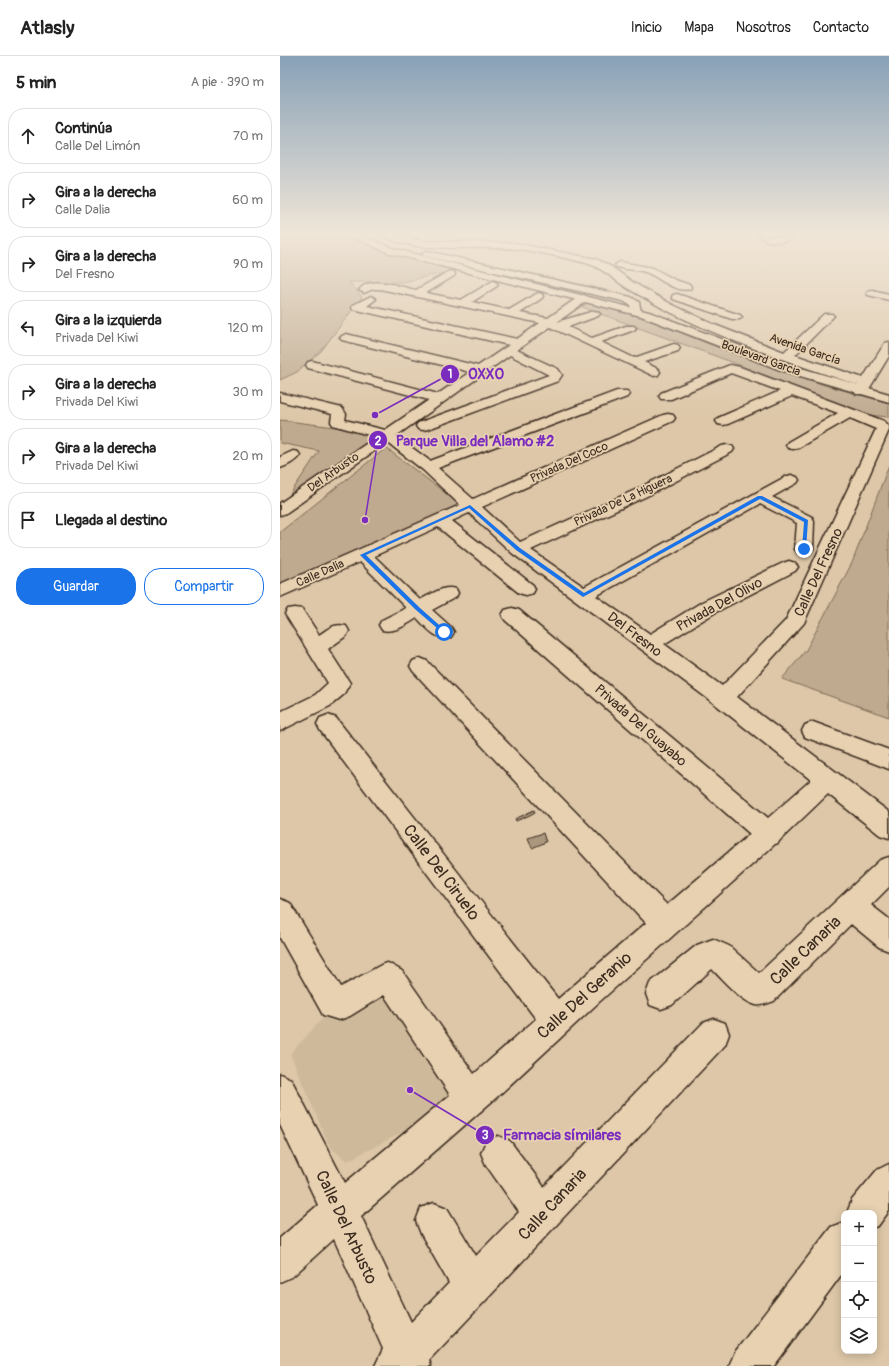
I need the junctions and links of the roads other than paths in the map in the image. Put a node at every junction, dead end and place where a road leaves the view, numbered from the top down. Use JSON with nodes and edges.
{"nodes":[{"id":1,"x":365,"y":296,"type":"edge"},
{"id":2,"x":427,"y":296,"type":"edge"},
{"id":3,"x":474,"y":296,"type":"edge"},
{"id":4,"x":538,"y":296,"type":"dead end"},
{"id":5,"x":577,"y":296,"type":"edge"},
{"id":6,"x":613,"y":296,"type":"edge"},
{"id":7,"x":651,"y":296,"type":"edge"},
{"id":8,"x":675,"y":296,"type":"edge"},
{"id":9,"x":584,"y":298,"type":"junction"},
{"id":10,"x":462,"y":304,"type":"junction"},
{"id":11,"x":667,"y":306,"type":"junction"},
{"id":12,"x":636,"y":312,"type":"junction"},
{"id":13,"x":511,"y":314,"type":"junction"},
{"id":14,"x":594,"y":314,"type":"dead end"},
{"id":15,"x":828,"y":316,"type":"dead end"},
{"id":16,"x":736,"y":317,"type":"dead end"},
{"id":17,"x":656,"y":318,"type":"junction"},
{"id":18,"x":553,"y":324,"type":"junction"},
{"id":19,"x":711,"y":327,"type":"junction"},
{"id":20,"x":630,"y":328,"type":"dead end"},
{"id":21,"x":689,"y":331,"type":"junction"},
{"id":22,"x":346,"y":338,"type":"dead end"},
{"id":23,"x":591,"y":342,"type":"junction"},
{"id":24,"x":513,"y":346,"type":"junction"},
{"id":25,"x":889,"y":346,"type":"edge"},
{"id":26,"x":674,"y":348,"type":"dead end"},
{"id":27,"x":768,"y":351,"type":"junction"},
{"id":28,"x":757,"y":357,"type":"junction"},
{"id":29,"x":786,"y":357,"type":"junction"},
{"id":30,"x":633,"y":362,"type":"junction"},
{"id":31,"x":312,"y":365,"type":"dead end"},
{"id":32,"x":479,"y":370,"type":"junction"},
{"id":33,"x":654,"y":372,"type":"dead end"},
{"id":34,"x":864,"y":387,"type":"junction"},
{"id":35,"x":791,"y":391,"type":"junction"},
{"id":36,"x":622,"y":394,"type":"dead end"},
{"id":37,"x":666,"y":396,"type":"dead end"},
{"id":38,"x":280,"y":397,"type":"edge"},
{"id":39,"x":439,"y":398,"type":"junction"},
{"id":40,"x":889,"y":398,"type":"edge"},
{"id":41,"x":848,"y":413,"type":"junction"},
{"id":42,"x":668,"y":418,"type":"dead end"},
{"id":43,"x":722,"y":421,"type":"dead end"},
{"id":44,"x":423,"y":426,"type":"dead end"},
{"id":45,"x":386,"y":435,"type":"junction"},
{"id":46,"x":793,"y":445,"type":"dead end"},
{"id":47,"x":727,"y":449,"type":"dead end"},
{"id":48,"x":293,"y":455,"type":"dead end"},
{"id":49,"x":280,"y":463,"type":"edge"},
{"id":50,"x":428,"y":467,"type":"junction"},
{"id":51,"x":791,"y":480,"type":"dead end"},
{"id":52,"x":760,"y":497,"type":"junction"},
{"id":53,"x":470,"y":506,"type":"junction"},
{"id":54,"x":280,"y":510,"type":"edge"},
{"id":55,"x":440,"y":520,"type":"junction"},
{"id":56,"x":518,"y":549,"type":"junction"},
{"id":57,"x":804,"y":549,"type":"dead end"},
{"id":58,"x":363,"y":555,"type":"junction"},
{"id":59,"x":789,"y":567,"type":"dead end"},
{"id":60,"x":526,"y":589,"type":"dead end"},
{"id":61,"x":280,"y":591,"type":"edge"},
{"id":62,"x":449,"y":593,"type":"dead end"},
{"id":63,"x":583,"y":595,"type":"junction"},
{"id":64,"x":418,"y":609,"type":"junction"},
{"id":65,"x":295,"y":614,"type":"dead end"},
{"id":66,"x":512,"y":615,"type":"dead end"},
{"id":67,"x":389,"y":625,"type":"dead end"},
{"id":68,"x":339,"y":631,"type":"dead end"},
{"id":69,"x":444,"y":632,"type":"dead end"},
{"id":70,"x":649,"y":644,"type":"junction"},
{"id":71,"x":317,"y":647,"type":"junction"},
{"id":72,"x":420,"y":666,"type":"dead end"},
{"id":73,"x":723,"y":698,"type":"junction"},
{"id":74,"x":280,"y":722,"type":"edge"},
{"id":75,"x":328,"y":724,"type":"dead end"},
{"id":76,"x":813,"y":731,"type":"dead end"},
{"id":77,"x":889,"y":760,"type":"edge"},
{"id":78,"x":828,"y":780,"type":"junction"},
{"id":79,"x":889,"y":827,"type":"edge"},
{"id":80,"x":769,"y":835,"type":"junction"},
{"id":81,"x":889,"y":869,"type":"edge"},
{"id":82,"x":852,"y":906,"type":"junction"},
{"id":83,"x":280,"y":912,"type":"edge"},
{"id":84,"x":665,"y":923,"type":"junction"},
{"id":85,"x":889,"y":937,"type":"edge"},
{"id":86,"x":661,"y":994,"type":"dead end"},
{"id":87,"x":555,"y":1020,"type":"junction"},
{"id":88,"x":714,"y":1034,"type":"dead end"},
{"id":89,"x":280,"y":1090,"type":"edge"},
{"id":90,"x":471,"y":1098,"type":"junction"},
{"id":91,"x":498,"y":1153,"type":"dead end"},
{"id":92,"x":889,"y":1182,"type":"edge"},
{"id":93,"x":339,"y":1209,"type":"junction"},
{"id":94,"x":867,"y":1210,"type":"edge"},
{"id":95,"x":542,"y":1215,"type":"junction"},
{"id":96,"x":434,"y":1221,"type":"dead end"},
{"id":97,"x":841,"y":1244,"type":"edge"},
{"id":98,"x":280,"y":1263,"type":"edge"},
{"id":99,"x":473,"y":1287,"type":"junction"},
{"id":100,"x":404,"y":1362,"type":"edge"},
{"id":101,"x":749,"y":1366,"type":"edge"}],
"edges":[{"from":1,"to":24,"type":"street"},
{"from":2,"to":10,"type":"street"},
{"from":3,"to":10,"type":"street"},
{"from":4,"to":13,"type":"street"},
{"from":5,"to":9,"type":"street","name":"Boulevard Garcia"},
{"from":6,"to":12,"type":"street"},
{"from":7,"to":11,"type":"street","name":"Avenida García"},
{"from":8,"to":16,"type":"street"},
{"from":9,"to":12,"type":"street","name":"Boulevard Garcia"},
{"from":9,"to":18,"type":"street","name":"Del Arbusto"},
{"from":10,"to":13,"type":"street"},
{"from":11,"to":17,"type":"street"},
{"from":11,"to":19,"type":"street","name":"Avenida García"},
{"from":12,"to":17,"type":"street","name":"Boulevard Garcia"},
{"from":13,"to":18,"type":"street"},
{"from":14,"to":18,"type":"street"},
{"from":15,"to":29,"type":"street"},
{"from":17,"to":21,"type":"street","name":"Boulevard Garcia"},
{"from":18,"to":23,"type":"street"},
{"from":18,"to":24,"type":"street","name":"Del Arbusto"},
{"from":19,"to":21,"type":"street"},
{"from":19,"to":27,"type":"street","name":"Avenida García"},
{"from":20,"to":23,"type":"street"},
{"from":21,"to":28,"type":"street","name":"Boulevard Garcia"},
{"from":22,"to":32,"type":"street"},
{"from":23,"to":30,"type":"street"},
{"from":24,"to":32,"type":"street","name":"Del Arbusto"},
{"from":24,"to":44,"type":"street"},
{"from":25,"to":34,"type":"street"},
{"from":26,"to":30,"type":"street"},
{"from":27,"to":28,"type":"street"},
{"from":27,"to":29,"type":"street","name":"Avenida García"},
{"from":28,"to":34,"type":"street","name":"Boulevard Garcia"},
{"from":29,"to":34,"type":"street","name":"Avenida García"},
{"from":30,"to":33,"type":"street"},
{"from":31,"to":39,"type":"street"},
{"from":32,"to":39,"type":"street","name":"Del Arbusto"},
{"from":34,"to":40,"type":"street","name":"Boulevard Garcia"},
{"from":35,"to":37,"type":"street"},
{"from":35,"to":41,"type":"street"},
{"from":35,"to":43,"type":"street"},
{"from":36,"to":50,"type":"street"},
{"from":38,"to":45,"type":"street"},
{"from":39,"to":45,"type":"street","name":"Del Arbusto"},
{"from":41,"to":46,"type":"street"},
{"from":41,"to":73,"type":"street","name":"Calle Del Fresno"},
{"from":42,"to":53,"type":"street","name":"Privada Del Coco"},
{"from":45,"to":50,"type":"street","name":"Del Fresno"},
{"from":45,"to":54,"type":"street","name":"Del Arbusto"},
{"from":47,"to":56,"type":"street","name":"Privada De La Higuera"},
{"from":48,"to":49,"type":"street"},
{"from":50,"to":53,"type":"street","name":"Del Fresno"},
{"from":51,"to":52,"type":"street"},
{"from":52,"to":57,"type":"street"},
{"from":52,"to":63,"type":"street"},
{"from":53,"to":55,"type":"street","name":"Calle Dalia"},
{"from":53,"to":56,"type":"street","name":"Del Fresno"},
{"from":55,"to":58,"type":"street","name":"Calle Dalia"},
{"from":55,"to":60,"type":"street"},
{"from":56,"to":63,"type":"street","name":"Del Fresno"},
{"from":58,"to":61,"type":"street","name":"Calle Dalia"},
{"from":58,"to":64,"type":"street"},
{"from":59,"to":70,"type":"street","name":"Privada Del Olivo"},
{"from":62,"to":64,"type":"street"},
{"from":63,"to":70,"type":"street","name":"Del Fresno"},
{"from":64,"to":67,"type":"street"},
{"from":64,"to":69,"type":"street"},
{"from":65,"to":71,"type":"street"},
{"from":66,"to":80,"type":"street","name":"Privada Del Guayabo"},
{"from":68,"to":71,"type":"street"},
{"from":70,"to":73,"type":"street","name":"Del Fresno"},
{"from":71,"to":74,"type":"street"},
{"from":72,"to":84,"type":"street"},
{"from":73,"to":78,"type":"street","name":"Del Fresno"},
{"from":75,"to":87,"type":"street","name":"Calle Del Ciruelo"},
{"from":76,"to":77,"type":"street"},
{"from":78,"to":79,"type":"street","name":"Del Fresno"},
{"from":78,"to":80,"type":"street","name":"Calle Del Geranio"},
{"from":80,"to":84,"type":"street","name":"Calle Del Geranio"},
{"from":81,"to":82,"type":"street","name":"Calle Canaria"},
{"from":82,"to":85,"type":"street"},
{"from":82,"to":86,"type":"street","name":"Calle Canaria"},
{"from":83,"to":90,"type":"street"},
{"from":84,"to":87,"type":"street","name":"Calle Del Geranio"},
{"from":87,"to":90,"type":"street","name":"Calle Del Geranio"},
{"from":88,"to":95,"type":"street","name":"Calle Canaria"},
{"from":89,"to":93,"type":"street","name":"Calle Del Arbusto"},
{"from":90,"to":93,"type":"street","name":"Calle Del Geranio"},
{"from":91,"to":95,"type":"street"},
{"from":92,"to":94,"type":"street"},
{"from":93,"to":98,"type":"street","name":"Calle Del Geranio"},
{"from":93,"to":100,"type":"street","name":"Calle Del Arbusto"},
{"from":95,"to":99,"type":"street","name":"Calle Canaria"},
{"from":96,"to":99,"type":"street"},
{"from":97,"to":101,"type":"street"},
{"from":99,"to":100,"type":"street","name":"Calle Canaria"}]}
